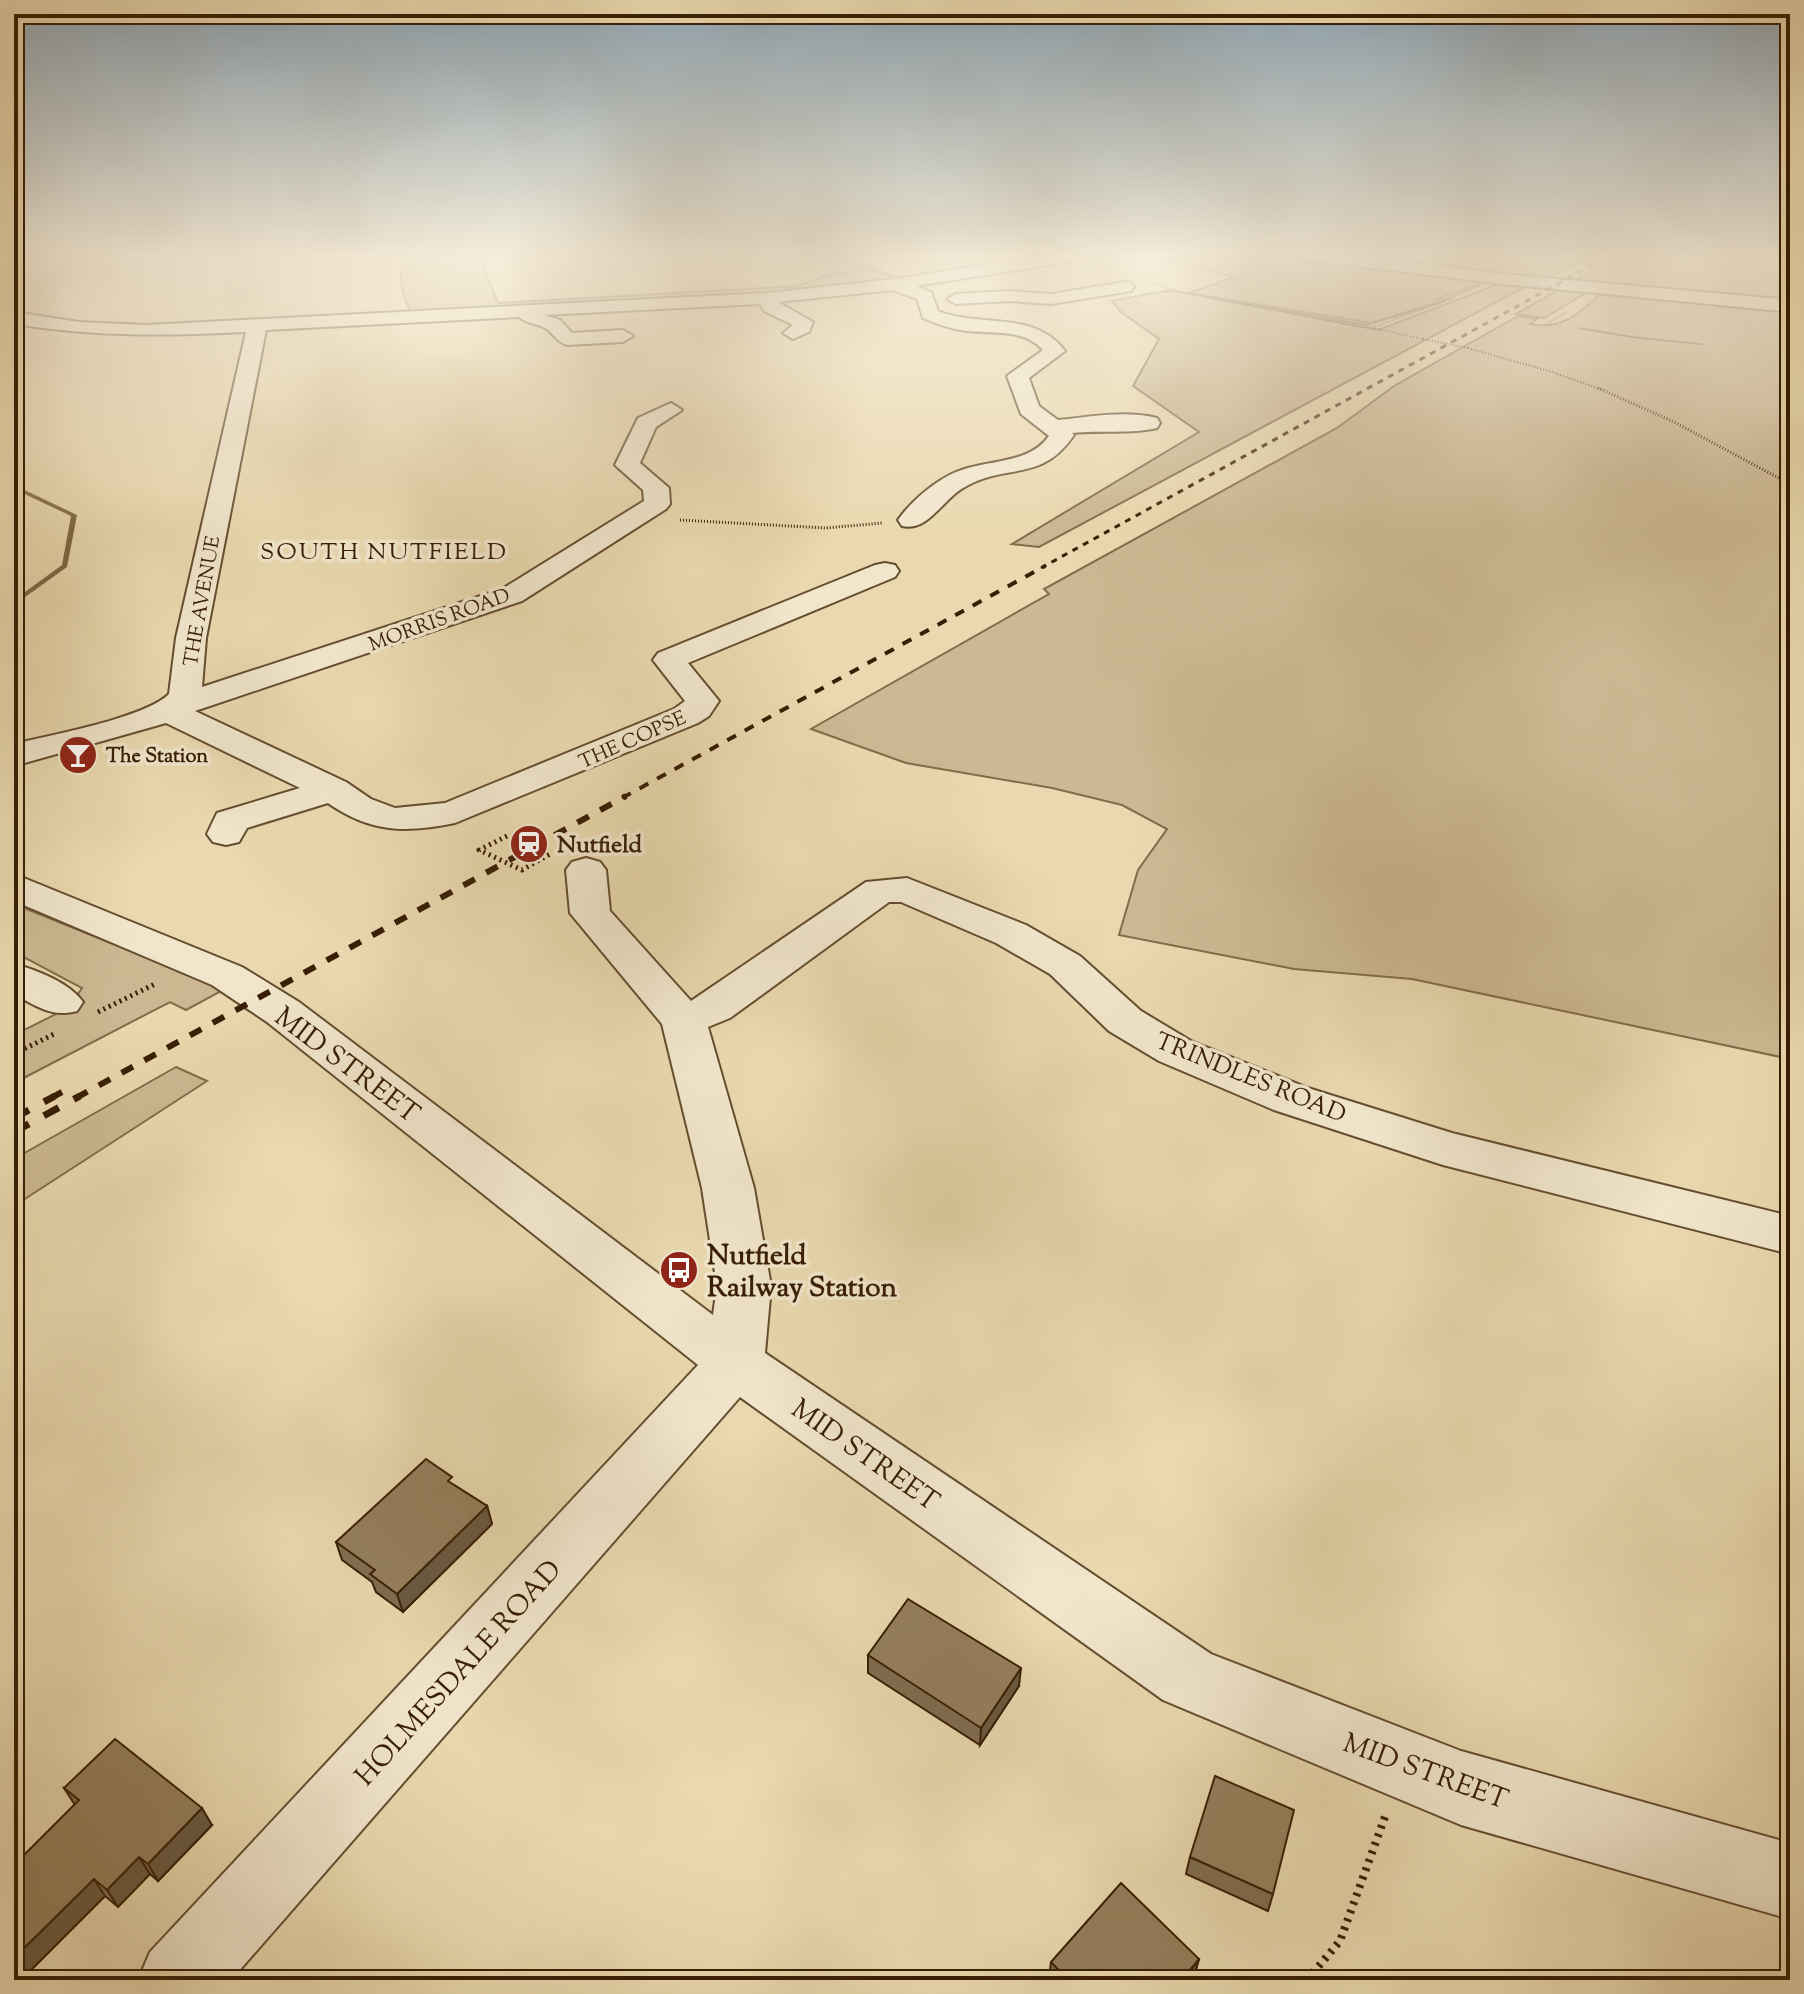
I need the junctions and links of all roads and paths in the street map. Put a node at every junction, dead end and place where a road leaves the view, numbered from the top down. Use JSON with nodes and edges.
{"nodes":[{"id":1,"x":262,"y":346,"type":"edge"},
{"id":2,"x":1052,"y":346,"type":"edge"},
{"id":3,"x":1458,"y":346,"type":"edge"},
{"id":4,"x":671,"y":410,"type":"dead end"},
{"id":5,"x":1149,"y":423,"type":"dead end"},
{"id":6,"x":1052,"y":428,"type":"junction"},
{"id":7,"x":1790,"y":484,"type":"edge"},
{"id":8,"x":911,"y":520,"type":"joint"},
{"id":9,"x":624,"y":524,"type":"junction"},
{"id":10,"x":655,"y":538,"type":"dead end"},
{"id":11,"x":885,"y":571,"type":"dead end"},
{"id":12,"x":540,"y":575,"type":"junction"},
{"id":13,"x":175,"y":707,"type":"junction"},
{"id":14,"x":14,"y":755,"type":"edge"},
{"id":15,"x":333,"y":790,"type":"junction"},
{"id":16,"x":226,"y":834,"type":"dead end"},
{"id":17,"x":507,"y":836,"type":"dead end"},
{"id":18,"x":568,"y":862,"type":"joint"},
{"id":19,"x":14,"y":886,"type":"edge"},
{"id":20,"x":197,"y":963,"type":"junction"},
{"id":21,"x":14,"y":977,"type":"edge"},
{"id":22,"x":72,"y":1016,"type":"junction"},
{"id":23,"x":684,"y":1021,"type":"junction"},
{"id":24,"x":14,"y":1054,"type":"edge"},
{"id":25,"x":1790,"y":1235,"type":"edge"},
{"id":26,"x":735,"y":1363,"type":"junction"},
{"id":27,"x":1404,"y":1765,"type":"junction"},
{"id":28,"x":1790,"y":1881,"type":"edge"},
{"id":29,"x":178,"y":1980,"type":"edge"},
{"id":30,"x":1307,"y":1980,"type":"edge"}],
"edges":[{"from":1,"to":13,"type":"street","name":"THE AVENUE"},
{"from":2,"to":6,"type":"street"},
{"from":3,"to":7,"type":"path","bridge":true},
{"from":4,"to":9,"type":"street","name":"MORRIS ROAD"},
{"from":5,"to":6,"type":"street"},
{"from":6,"to":8,"type":"street"},
{"from":8,"to":9,"type":"path"},
{"from":9,"to":12,"type":"street","name":"MORRIS ROAD"},
{"from":10,"to":12,"type":"street"},
{"from":11,"to":15,"type":"street","name":"THE COPSE"},
{"from":12,"to":13,"type":"street","name":"MORRIS ROAD"},
{"from":13,"to":14,"type":"street"},
{"from":13,"to":15,"type":"street"},
{"from":15,"to":16,"type":"street"},
{"from":17,"to":18,"type":"path","bridge":true},
{"from":18,"to":23,"type":"street"},
{"from":19,"to":20,"type":"street","name":"MID STREET"},
{"from":20,"to":22,"type":"path"},
{"from":20,"to":26,"type":"street","name":"MID STREET"},
{"from":21,"to":22,"type":"street"},
{"from":22,"to":24,"type":"path"},
{"from":23,"to":25,"type":"street","name":"TRINDLES ROAD"},
{"from":23,"to":26,"type":"street"},
{"from":26,"to":27,"type":"street","name":"MID STREET"},
{"from":26,"to":29,"type":"street","name":"HOLMESDALE ROAD"},
{"from":27,"to":28,"type":"street","name":"MID STREET"},
{"from":27,"to":30,"type":"path"}]}
